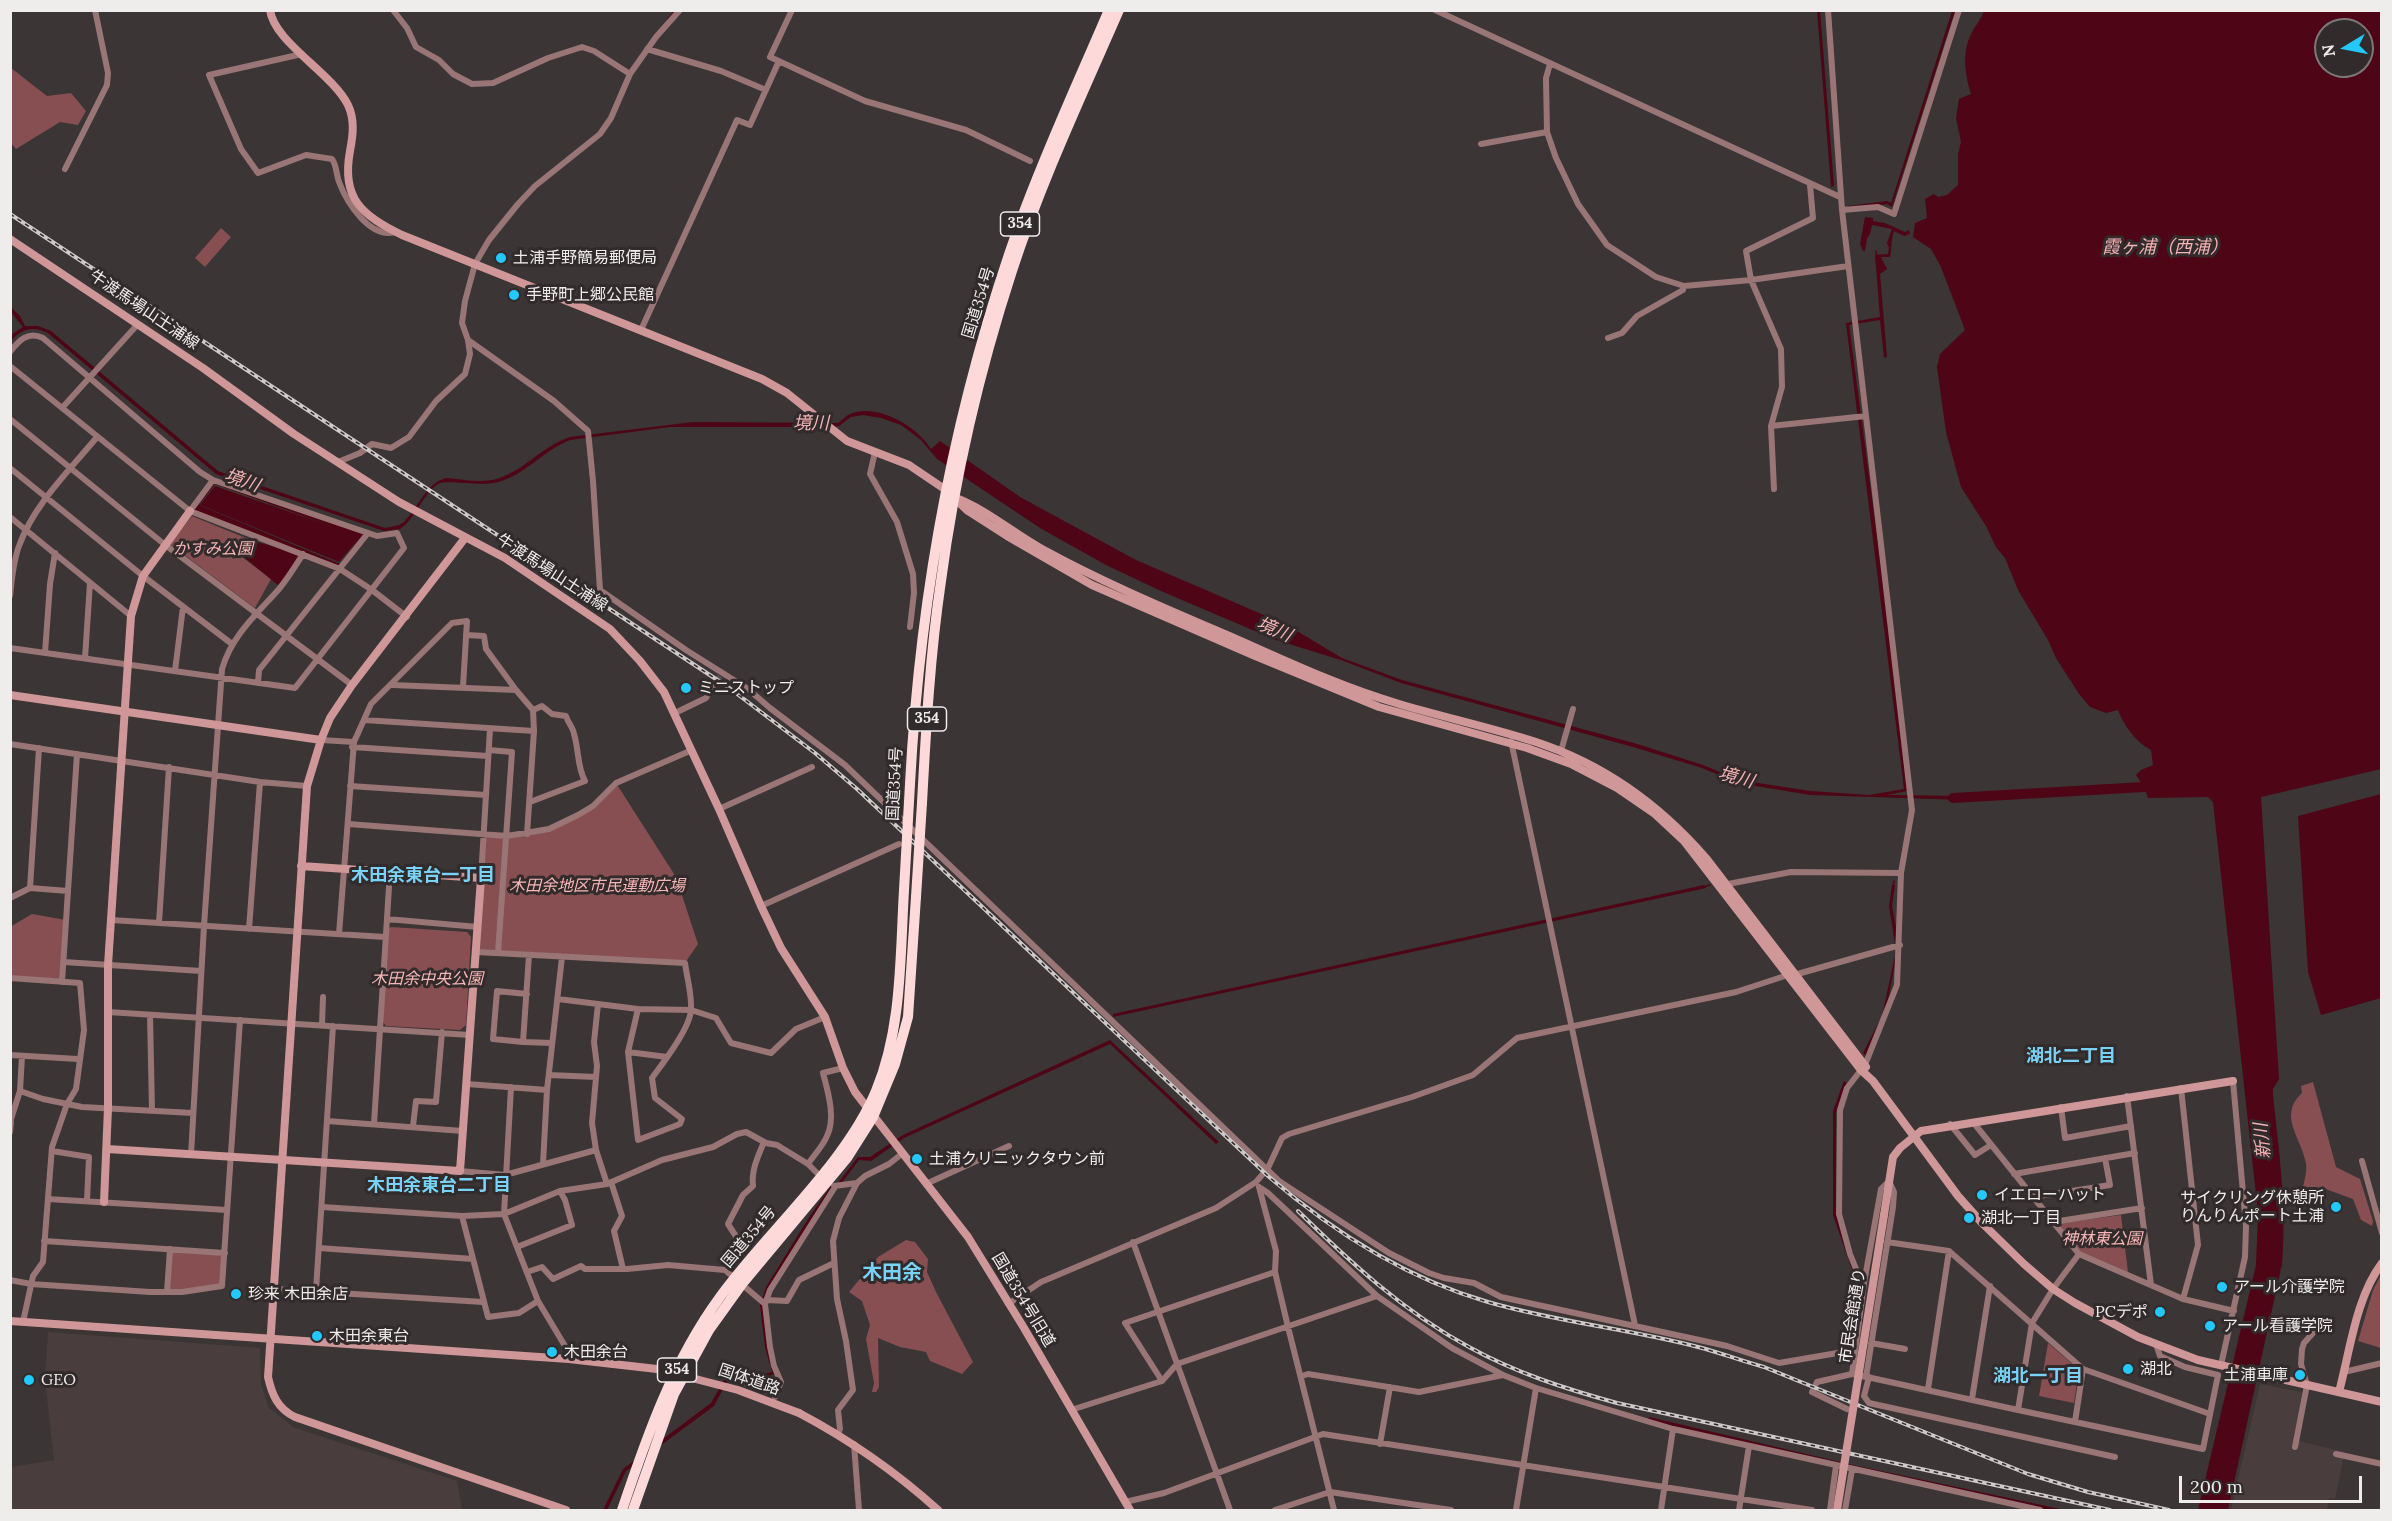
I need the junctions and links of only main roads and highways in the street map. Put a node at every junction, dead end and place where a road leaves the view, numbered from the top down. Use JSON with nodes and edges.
{"nodes":[{"id":1,"x":1109,"y":10,"type":"edge"},
{"id":2,"x":1119,"y":10,"type":"edge"},
{"id":3,"x":959,"y":450,"type":"junction"},
{"id":4,"x":950,"y":494,"type":"junction"},
{"id":5,"x":870,"y":1113,"type":"junction"},
{"id":6,"x":738,"y":1280,"type":"junction"},
{"id":7,"x":622,"y":1510,"type":"edge"},
{"id":8,"x":633,"y":1510,"type":"edge"}],
"edges":[{"from":1,"to":3,"type":"highway","name":"国道354号","number":"354"},
{"from":2,"to":3,"type":"highway","name":"国道354号","number":"354"},
{"from":3,"to":4,"type":"highway","name":"国道354号","number":"354"},
{"from":4,"to":5,"type":"highway","name":"国道354号","number":"354","bridge":true},
{"from":4,"to":5,"type":"highway","name":"国道354号","number":"354","bridge":true},
{"from":5,"to":6,"type":"highway","name":"国道354号","number":"354"},
{"from":6,"to":7,"type":"highway","name":"国道354号","number":"354"},
{"from":6,"to":8,"type":"highway","name":"国道354号","number":"354"}]}
